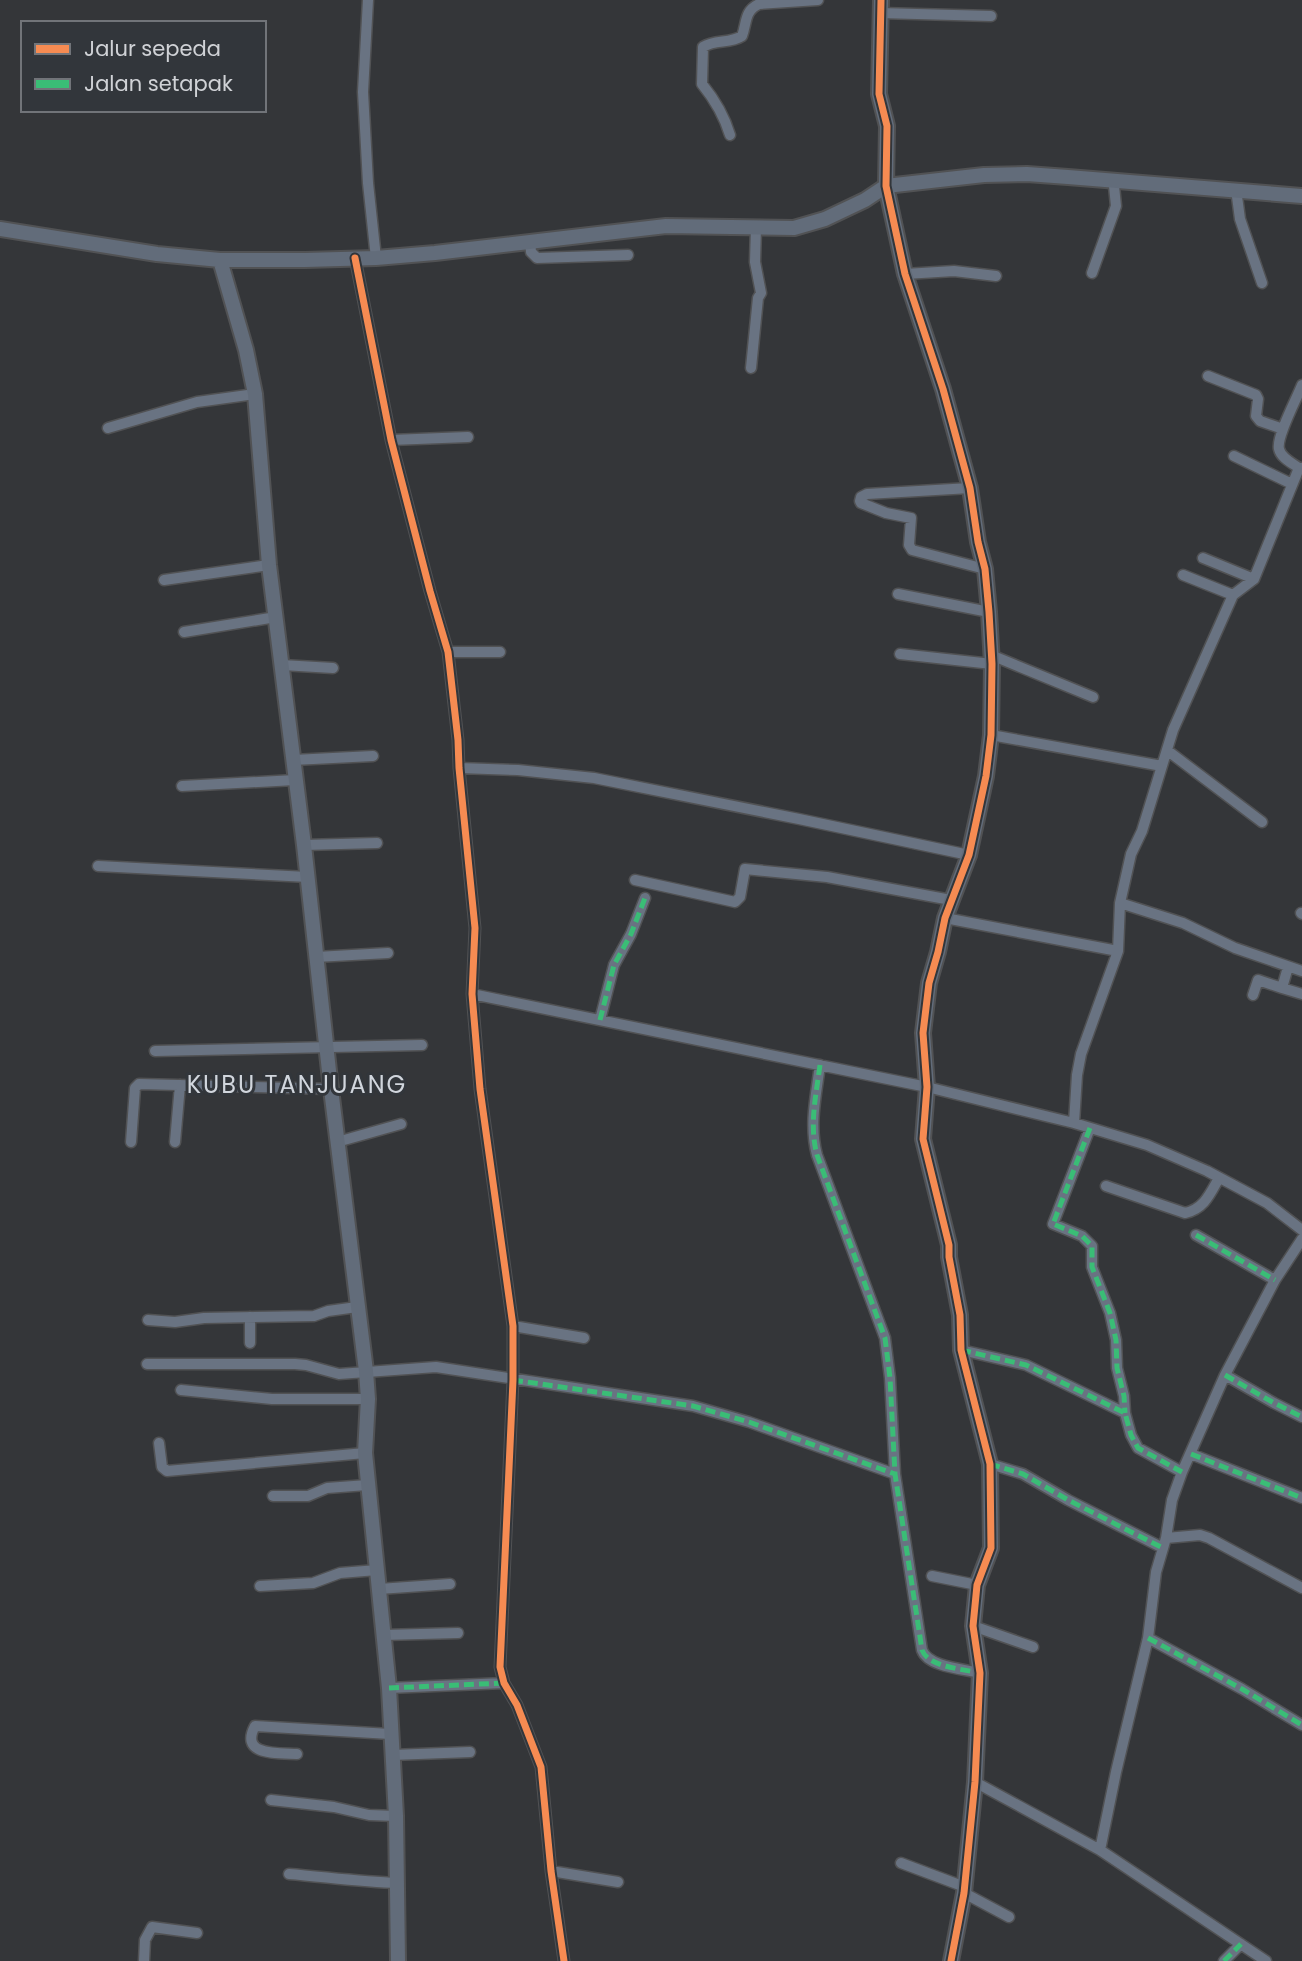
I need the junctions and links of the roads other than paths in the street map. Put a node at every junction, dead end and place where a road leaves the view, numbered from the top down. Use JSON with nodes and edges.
{"nodes":[{"id":1,"x":368,"y":0,"type":"edge"},
{"id":2,"x":818,"y":0,"type":"edge"},
{"id":3,"x":751,"y":4,"type":"edge"},
{"id":4,"x":881,"y":7,"type":"edge"},
{"id":5,"x":991,"y":16,"type":"dead end"},
{"id":6,"x":730,"y":135,"type":"dead end"},
{"id":7,"x":1116,"y":181,"type":"junction"},
{"id":8,"x":886,"y":186,"type":"junction"},
{"id":9,"x":1236,"y":189,"type":"junction"},
{"id":10,"x":1302,"y":196,"type":"edge"},
{"id":11,"x":756,"y":227,"type":"junction"},
{"id":12,"x":0,"y":229,"type":"edge"},
{"id":13,"x":530,"y":242,"type":"junction"},
{"id":14,"x":628,"y":255,"type":"dead end"},
{"id":15,"x":355,"y":258,"type":"junction"},
{"id":16,"x":376,"y":258,"type":"junction"},
{"id":17,"x":220,"y":260,"type":"junction"},
{"id":18,"x":1093,"y":273,"type":"dead end"},
{"id":19,"x":905,"y":274,"type":"junction"},
{"id":20,"x":996,"y":276,"type":"dead end"},
{"id":21,"x":1262,"y":283,"type":"dead end"},
{"id":22,"x":751,"y":368,"type":"dead end"},
{"id":23,"x":1208,"y":376,"type":"dead end"},
{"id":24,"x":1302,"y":385,"type":"edge"},
{"id":25,"x":255,"y":394,"type":"junction"},
{"id":26,"x":108,"y":428,"type":"dead end"},
{"id":27,"x":1283,"y":429,"type":"junction"},
{"id":28,"x":468,"y":437,"type":"dead end"},
{"id":29,"x":391,"y":440,"type":"junction"},
{"id":30,"x":1234,"y":456,"type":"dead end"},
{"id":31,"x":1301,"y":468,"type":"edge"},
{"id":32,"x":1292,"y":484,"type":"junction"},
{"id":33,"x":970,"y":488,"type":"junction"},
{"id":34,"x":1203,"y":558,"type":"dead end"},
{"id":35,"x":269,"y":565,"type":"junction"},
{"id":36,"x":985,"y":569,"type":"junction"},
{"id":37,"x":1183,"y":575,"type":"dead end"},
{"id":38,"x":1254,"y":579,"type":"junction"},
{"id":39,"x":164,"y":580,"type":"dead end"},
{"id":40,"x":898,"y":594,"type":"dead end"},
{"id":41,"x":1233,"y":595,"type":"junction"},
{"id":42,"x":989,"y":612,"type":"junction"},
{"id":43,"x":276,"y":617,"type":"junction"},
{"id":44,"x":184,"y":632,"type":"dead end"},
{"id":45,"x":448,"y":652,"type":"junction"},
{"id":46,"x":500,"y":653,"type":"dead end"},
{"id":47,"x":900,"y":654,"type":"dead end"},
{"id":48,"x":992,"y":659,"type":"junction"},
{"id":49,"x":282,"y":665,"type":"junction"},
{"id":50,"x":333,"y":668,"type":"dead end"},
{"id":51,"x":1093,"y":697,"type":"dead end"},
{"id":52,"x":991,"y":734,"type":"junction"},
{"id":53,"x":1167,"y":751,"type":"junction"},
{"id":54,"x":373,"y":756,"type":"dead end"},
{"id":55,"x":293,"y":760,"type":"junction"},
{"id":56,"x":1162,"y":766,"type":"junction"},
{"id":57,"x":458,"y":768,"type":"junction"},
{"id":58,"x":295,"y":780,"type":"junction"},
{"id":59,"x":182,"y":786,"type":"dead end"},
{"id":60,"x":1262,"y":822,"type":"dead end"},
{"id":61,"x":377,"y":843,"type":"dead end"},
{"id":62,"x":304,"y":845,"type":"junction"},
{"id":63,"x":969,"y":855,"type":"junction"},
{"id":64,"x":98,"y":866,"type":"dead end"},
{"id":65,"x":307,"y":877,"type":"junction"},
{"id":66,"x":635,"y":880,"type":"dead end"},
{"id":67,"x":645,"y":898,"type":"dead end"},
{"id":68,"x":951,"y":900,"type":"junction"},
{"id":69,"x":1120,"y":903,"type":"junction"},
{"id":70,"x":946,"y":918,"type":"junction"},
{"id":71,"x":1118,"y":951,"type":"junction"},
{"id":72,"x":388,"y":953,"type":"dead end"},
{"id":73,"x":316,"y":957,"type":"junction"},
{"id":74,"x":1288,"y":967,"type":"junction"},
{"id":75,"x":1302,"y":971,"type":"edge"},
{"id":76,"x":1282,"y":988,"type":"junction"},
{"id":77,"x":472,"y":993,"type":"junction"},
{"id":78,"x":1302,"y":994,"type":"edge"},
{"id":79,"x":1253,"y":995,"type":"dead end"},
{"id":80,"x":600,"y":1020,"type":"junction"},
{"id":81,"x":422,"y":1045,"type":"dead end"},
{"id":82,"x":326,"y":1046,"type":"junction"},
{"id":83,"x":155,"y":1051,"type":"dead end"},
{"id":84,"x":820,"y":1065,"type":"junction"},
{"id":85,"x":180,"y":1085,"type":"junction"},
{"id":86,"x":927,"y":1087,"type":"junction"},
{"id":87,"x":331,"y":1089,"type":"junction"},
{"id":88,"x":1074,"y":1123,"type":"junction"},
{"id":89,"x":401,"y":1124,"type":"dead end"},
{"id":90,"x":1090,"y":1128,"type":"junction"},
{"id":91,"x":131,"y":1142,"type":"dead end"},
{"id":92,"x":175,"y":1142,"type":"dead end"},
{"id":93,"x":337,"y":1142,"type":"junction"},
{"id":94,"x":1219,"y":1178,"type":"junction"},
{"id":95,"x":1106,"y":1186,"type":"dead end"},
{"id":96,"x":1302,"y":1230,"type":"edge"},
{"id":97,"x":1196,"y":1235,"type":"dead end"},
{"id":98,"x":1302,"y":1239,"type":"edge"},
{"id":99,"x":1275,"y":1280,"type":"junction"},
{"id":100,"x":357,"y":1307,"type":"junction"},
{"id":101,"x":250,"y":1317,"type":"junction"},
{"id":102,"x":148,"y":1320,"type":"dead end"},
{"id":103,"x":513,"y":1326,"type":"junction"},
{"id":104,"x":584,"y":1338,"type":"dead end"},
{"id":105,"x":250,"y":1343,"type":"dead end"},
{"id":106,"x":961,"y":1350,"type":"junction"},
{"id":107,"x":147,"y":1364,"type":"dead end"},
{"id":108,"x":366,"y":1371,"type":"junction"},
{"id":109,"x":1225,"y":1375,"type":"junction"},
{"id":110,"x":513,"y":1380,"type":"junction"},
{"id":111,"x":181,"y":1390,"type":"dead end"},
{"id":112,"x":368,"y":1399,"type":"junction"},
{"id":113,"x":1125,"y":1413,"type":"junction"},
{"id":114,"x":1302,"y":1417,"type":"edge"},
{"id":115,"x":159,"y":1443,"type":"dead end"},
{"id":116,"x":365,"y":1453,"type":"junction"},
{"id":117,"x":1191,"y":1454,"type":"junction"},
{"id":118,"x":990,"y":1464,"type":"junction"},
{"id":119,"x":1182,"y":1472,"type":"junction"},
{"id":120,"x":895,"y":1474,"type":"junction"},
{"id":121,"x":368,"y":1485,"type":"junction"},
{"id":122,"x":274,"y":1496,"type":"dead end"},
{"id":123,"x":1302,"y":1498,"type":"edge"},
{"id":124,"x":1165,"y":1543,"type":"junction"},
{"id":125,"x":377,"y":1570,"type":"junction"},
{"id":126,"x":932,"y":1576,"type":"dead end"},
{"id":127,"x":450,"y":1584,"type":"dead end"},
{"id":128,"x":977,"y":1585,"type":"junction"},
{"id":129,"x":260,"y":1586,"type":"dead end"},
{"id":130,"x":1302,"y":1588,"type":"edge"},
{"id":131,"x":379,"y":1589,"type":"junction"},
{"id":132,"x":973,"y":1626,"type":"junction"},
{"id":133,"x":458,"y":1633,"type":"dead end"},
{"id":134,"x":383,"y":1635,"type":"junction"},
{"id":135,"x":1148,"y":1637,"type":"junction"},
{"id":136,"x":1033,"y":1647,"type":"dead end"},
{"id":137,"x":980,"y":1673,"type":"junction"},
{"id":138,"x":504,"y":1683,"type":"junction"},
{"id":139,"x":389,"y":1688,"type":"junction"},
{"id":140,"x":1302,"y":1726,"type":"edge"},
{"id":141,"x":390,"y":1734,"type":"junction"},
{"id":142,"x":470,"y":1752,"type":"dead end"},
{"id":143,"x":297,"y":1754,"type":"dead end"},
{"id":144,"x":392,"y":1755,"type":"junction"},
{"id":145,"x":975,"y":1782,"type":"junction"},
{"id":146,"x":271,"y":1800,"type":"dead end"},
{"id":147,"x":396,"y":1816,"type":"junction"},
{"id":148,"x":1100,"y":1850,"type":"junction"},
{"id":149,"x":901,"y":1863,"type":"dead end"},
{"id":150,"x":551,"y":1871,"type":"junction"},
{"id":151,"x":289,"y":1874,"type":"dead end"},
{"id":152,"x":618,"y":1882,"type":"dead end"},
{"id":153,"x":398,"y":1883,"type":"junction"},
{"id":154,"x":965,"y":1890,"type":"junction"},
{"id":155,"x":1009,"y":1917,"type":"dead end"},
{"id":156,"x":197,"y":1933,"type":"dead end"},
{"id":157,"x":1241,"y":1944,"type":"junction"},
{"id":158,"x":144,"y":1961,"type":"edge"},
{"id":159,"x":398,"y":1961,"type":"edge"},
{"id":160,"x":564,"y":1961,"type":"edge"},
{"id":161,"x":951,"y":1961,"type":"edge"},
{"id":162,"x":1224,"y":1961,"type":"edge"},
{"id":163,"x":1266,"y":1961,"type":"edge"}],
"edges":[{"from":1,"to":16,"type":"street"},
{"from":2,"to":3,"type":"street"},
{"from":3,"to":6,"type":"street"},
{"from":4,"to":5,"type":"street"},
{"from":4,"to":8,"type":"street"},
{"from":7,"to":8,"type":"street"},
{"from":7,"to":9,"type":"street"},
{"from":7,"to":18,"type":"street"},
{"from":8,"to":11,"type":"street"},
{"from":8,"to":19,"type":"street"},
{"from":9,"to":10,"type":"street"},
{"from":9,"to":21,"type":"street"},
{"from":11,"to":13,"type":"street"},
{"from":11,"to":22,"type":"street"},
{"from":12,"to":17,"type":"street"},
{"from":13,"to":14,"type":"street"},
{"from":13,"to":16,"type":"street"},
{"from":15,"to":16,"type":"street"},
{"from":15,"to":17,"type":"street"},
{"from":15,"to":29,"type":"street"},
{"from":17,"to":25,"type":"street"},
{"from":19,"to":20,"type":"street"},
{"from":19,"to":33,"type":"street"},
{"from":23,"to":27,"type":"street"},
{"from":24,"to":27,"type":"street"},
{"from":25,"to":26,"type":"street"},
{"from":25,"to":35,"type":"street"},
{"from":27,"to":31,"type":"street"},
{"from":28,"to":29,"type":"street"},
{"from":29,"to":45,"type":"street"},
{"from":30,"to":32,"type":"street"},
{"from":31,"to":32,"type":"street"},
{"from":32,"to":38,"type":"street"},
{"from":33,"to":36,"type":"street"},
{"from":33,"to":36,"type":"street"},
{"from":34,"to":38,"type":"street"},
{"from":35,"to":39,"type":"street"},
{"from":35,"to":43,"type":"street"},
{"from":36,"to":42,"type":"street"},
{"from":37,"to":41,"type":"street"},
{"from":38,"to":41,"type":"street"},
{"from":40,"to":42,"type":"street"},
{"from":41,"to":53,"type":"street"},
{"from":42,"to":48,"type":"street"},
{"from":43,"to":44,"type":"street"},
{"from":43,"to":49,"type":"street"},
{"from":45,"to":46,"type":"street"},
{"from":45,"to":57,"type":"street"},
{"from":47,"to":48,"type":"street"},
{"from":48,"to":51,"type":"street"},
{"from":48,"to":52,"type":"street"},
{"from":49,"to":50,"type":"street"},
{"from":49,"to":55,"type":"street"},
{"from":52,"to":56,"type":"street"},
{"from":52,"to":63,"type":"street"},
{"from":53,"to":56,"type":"street"},
{"from":53,"to":60,"type":"street"},
{"from":54,"to":55,"type":"street"},
{"from":55,"to":58,"type":"street"},
{"from":56,"to":69,"type":"street"},
{"from":57,"to":63,"type":"street"},
{"from":57,"to":77,"type":"street"},
{"from":58,"to":59,"type":"street"},
{"from":58,"to":62,"type":"street"},
{"from":61,"to":62,"type":"street"},
{"from":62,"to":65,"type":"street"},
{"from":63,"to":68,"type":"street"},
{"from":64,"to":65,"type":"street"},
{"from":65,"to":73,"type":"street"},
{"from":66,"to":68,"type":"street"},
{"from":67,"to":80,"type":"street"},
{"from":68,"to":70,"type":"street"},
{"from":69,"to":71,"type":"street"},
{"from":69,"to":74,"type":"street"},
{"from":70,"to":71,"type":"street"},
{"from":70,"to":86,"type":"street"},
{"from":71,"to":88,"type":"street"},
{"from":72,"to":73,"type":"street"},
{"from":73,"to":82,"type":"street"},
{"from":74,"to":75,"type":"street"},
{"from":74,"to":76,"type":"street"},
{"from":76,"to":78,"type":"street"},
{"from":76,"to":79,"type":"street"},
{"from":77,"to":80,"type":"street"},
{"from":77,"to":103,"type":"street"},
{"from":80,"to":84,"type":"street"},
{"from":81,"to":82,"type":"street"},
{"from":82,"to":83,"type":"street"},
{"from":82,"to":87,"type":"street"},
{"from":84,"to":86,"type":"street"},
{"from":84,"to":120,"type":"street"},
{"from":85,"to":87,"type":"street"},
{"from":85,"to":91,"type":"street"},
{"from":85,"to":92,"type":"street"},
{"from":86,"to":88,"type":"street"},
{"from":86,"to":106,"type":"street"},
{"from":87,"to":93,"type":"street"},
{"from":88,"to":90,"type":"street"},
{"from":89,"to":93,"type":"street"},
{"from":90,"to":94,"type":"street"},
{"from":90,"to":113,"type":"street"},
{"from":93,"to":100,"type":"street"},
{"from":94,"to":95,"type":"street"},
{"from":94,"to":96,"type":"street"},
{"from":97,"to":99,"type":"street"},
{"from":98,"to":99,"type":"street"},
{"from":99,"to":109,"type":"street"},
{"from":100,"to":101,"type":"street"},
{"from":100,"to":108,"type":"street"},
{"from":101,"to":102,"type":"street"},
{"from":101,"to":105,"type":"street"},
{"from":103,"to":104,"type":"street"},
{"from":103,"to":110,"type":"street"},
{"from":106,"to":113,"type":"street"},
{"from":106,"to":118,"type":"street"},
{"from":107,"to":108,"type":"street"},
{"from":108,"to":110,"type":"street"},
{"from":108,"to":112,"type":"street"},
{"from":109,"to":114,"type":"street"},
{"from":109,"to":117,"type":"street"},
{"from":110,"to":120,"type":"street"},
{"from":110,"to":138,"type":"street"},
{"from":111,"to":112,"type":"street"},
{"from":112,"to":116,"type":"street"},
{"from":113,"to":119,"type":"street"},
{"from":115,"to":116,"type":"street"},
{"from":116,"to":121,"type":"street"},
{"from":117,"to":119,"type":"street"},
{"from":117,"to":123,"type":"street"},
{"from":118,"to":124,"type":"street"},
{"from":118,"to":128,"type":"street"},
{"from":119,"to":124,"type":"street"},
{"from":120,"to":137,"type":"street"},
{"from":121,"to":122,"type":"street"},
{"from":121,"to":125,"type":"street"},
{"from":124,"to":130,"type":"street"},
{"from":124,"to":135,"type":"street"},
{"from":125,"to":129,"type":"street"},
{"from":125,"to":131,"type":"street"},
{"from":126,"to":128,"type":"street"},
{"from":127,"to":131,"type":"street"},
{"from":128,"to":132,"type":"street"},
{"from":131,"to":134,"type":"street"},
{"from":132,"to":136,"type":"street"},
{"from":132,"to":137,"type":"street"},
{"from":133,"to":134,"type":"street"},
{"from":134,"to":139,"type":"street"},
{"from":135,"to":140,"type":"street"},
{"from":135,"to":148,"type":"street"},
{"from":137,"to":145,"type":"street"},
{"from":138,"to":139,"type":"street"},
{"from":138,"to":150,"type":"street"},
{"from":139,"to":141,"type":"street"},
{"from":141,"to":143,"type":"street"},
{"from":141,"to":144,"type":"street"},
{"from":142,"to":144,"type":"street"},
{"from":144,"to":147,"type":"street"},
{"from":145,"to":148,"type":"street"},
{"from":145,"to":154,"type":"street"},
{"from":146,"to":147,"type":"street"},
{"from":147,"to":153,"type":"street"},
{"from":148,"to":157,"type":"street"},
{"from":149,"to":154,"type":"street"},
{"from":150,"to":152,"type":"street"},
{"from":150,"to":160,"type":"street"},
{"from":151,"to":153,"type":"street"},
{"from":153,"to":159,"type":"street"},
{"from":154,"to":155,"type":"street"},
{"from":154,"to":161,"type":"street"},
{"from":156,"to":158,"type":"street"},
{"from":157,"to":162,"type":"street"},
{"from":157,"to":163,"type":"street"}]}
